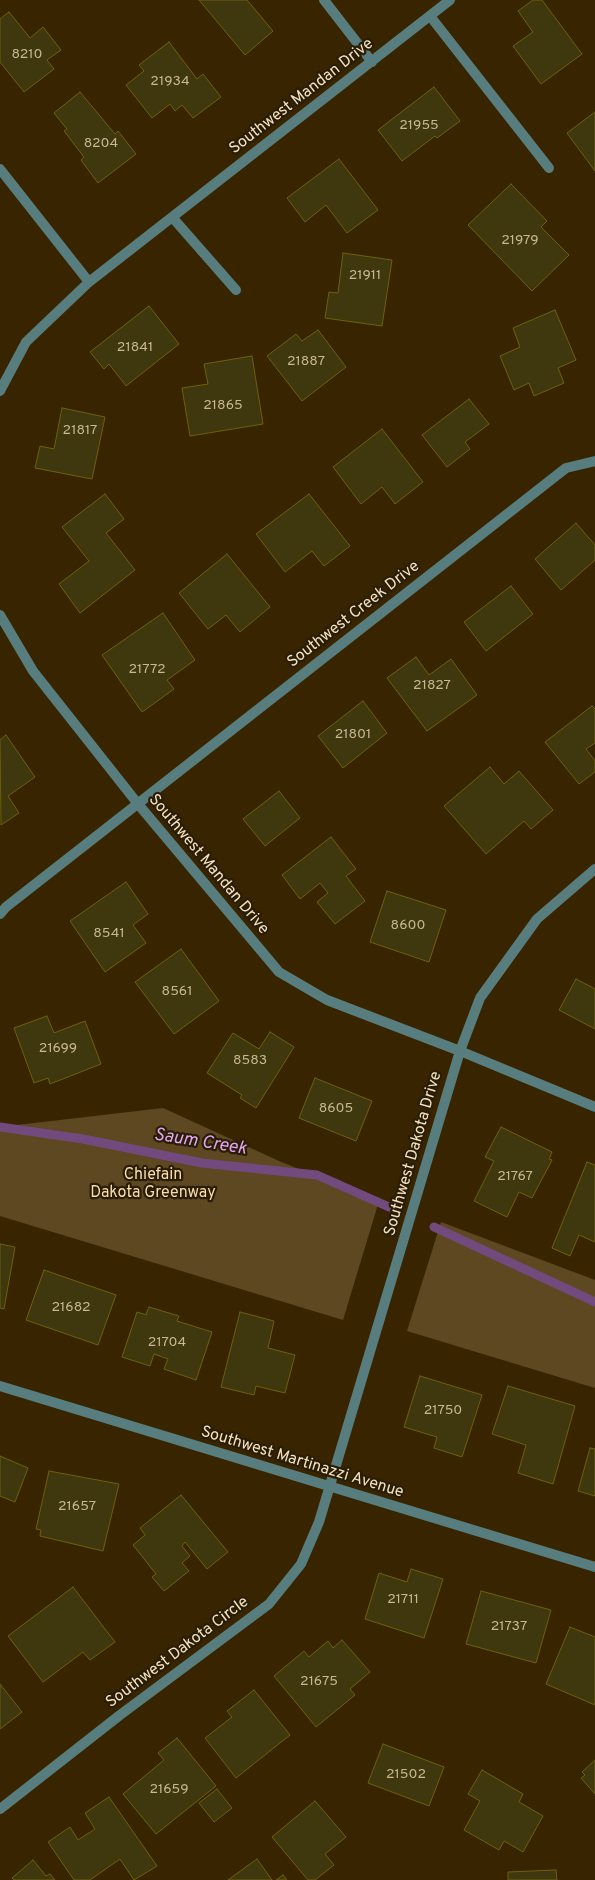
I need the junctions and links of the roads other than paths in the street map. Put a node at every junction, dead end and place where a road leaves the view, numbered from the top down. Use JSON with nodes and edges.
{"nodes":[{"id":1,"x":324,"y":0,"type":"edge"},
{"id":2,"x":450,"y":0,"type":"edge"},
{"id":3,"x":430,"y":16,"type":"junction"},
{"id":4,"x":372,"y":62,"type":"junction"},
{"id":5,"x":549,"y":168,"type":"dead end"},
{"id":6,"x":0,"y":169,"type":"edge"},
{"id":7,"x":172,"y":217,"type":"junction"},
{"id":8,"x":89,"y":282,"type":"junction"},
{"id":9,"x":236,"y":290,"type":"dead end"},
{"id":10,"x":0,"y":391,"type":"edge"},
{"id":11,"x":595,"y":461,"type":"edge"},
{"id":12,"x":0,"y":615,"type":"edge"},
{"id":13,"x":138,"y":804,"type":"junction"},
{"id":14,"x":595,"y":869,"type":"edge"},
{"id":15,"x":0,"y":914,"type":"edge"},
{"id":16,"x":460,"y":1051,"type":"junction"},
{"id":17,"x":595,"y":1107,"type":"edge"},
{"id":18,"x":0,"y":1386,"type":"edge"},
{"id":19,"x":330,"y":1487,"type":"junction"},
{"id":20,"x":595,"y":1568,"type":"edge"},
{"id":21,"x":0,"y":1809,"type":"edge"}],
"edges":[{"from":1,"to":4,"type":"street"},
{"from":2,"to":3,"type":"street","name":"Southwest Mandan Drive"},
{"from":3,"to":4,"type":"street","name":"Southwest Mandan Drive"},
{"from":3,"to":5,"type":"street"},
{"from":4,"to":7,"type":"street","name":"Southwest Mandan Drive"},
{"from":6,"to":8,"type":"street"},
{"from":7,"to":8,"type":"street","name":"Southwest Mandan Drive"},
{"from":7,"to":9,"type":"street"},
{"from":8,"to":10,"type":"street","name":"Southwest Mandan Drive"},
{"from":11,"to":13,"type":"street","name":"Southwest Creek Drive"},
{"from":12,"to":13,"type":"street","name":"Southwest Mandan Drive"},
{"from":13,"to":15,"type":"street","name":"Southwest Creek Drive"},
{"from":13,"to":16,"type":"street","name":"Southwest Mandan Drive"},
{"from":14,"to":16,"type":"street","name":"Southwest Dakota Drive"},
{"from":16,"to":17,"type":"street","name":"Southwest Mandan Drive"},
{"from":16,"to":19,"type":"street","name":"Southwest Dakota Drive"},
{"from":18,"to":19,"type":"street","name":"Southwest Martinazzi Avenue"},
{"from":19,"to":20,"type":"street","name":"Southwest Martinazzi Avenue"},
{"from":19,"to":21,"type":"street","name":"Southwest Dakota Circle"}]}
